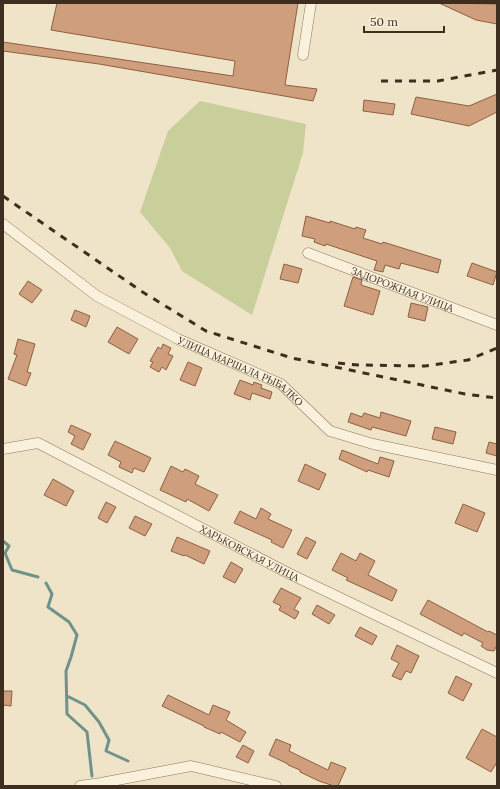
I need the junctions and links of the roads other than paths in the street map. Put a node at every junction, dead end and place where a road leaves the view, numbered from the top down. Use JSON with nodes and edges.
{"nodes":[{"id":1,"x":311,"y":3,"type":"edge"},
{"id":2,"x":303,"y":56,"type":"dead end"},
{"id":3,"x":3,"y":224,"type":"edge"},
{"id":4,"x":308,"y":254,"type":"dead end"},
{"id":5,"x":497,"y":325,"type":"edge"},
{"id":6,"x":3,"y":449,"type":"edge"},
{"id":7,"x":497,"y":470,"type":"edge"},
{"id":8,"x":497,"y":673,"type":"edge"},
{"id":9,"x":102,"y":785,"type":"edge"},
{"id":10,"x":80,"y":786,"type":"edge"},
{"id":11,"x":276,"y":786,"type":"edge"}],
"edges":[{"from":1,"to":2,"type":"street"},
{"from":3,"to":7,"type":"street","name":"УЛИЦА МАРШАЛА РЫБАЛКО"},
{"from":4,"to":5,"type":"street","name":"ЗАДОРОЖНАЯ УЛИЦА"},
{"from":6,"to":8,"type":"street","name":"ХАРЬКОВСКАЯ УЛИЦА"},
{"from":9,"to":10,"type":"street"},
{"from":9,"to":11,"type":"street"}]}
